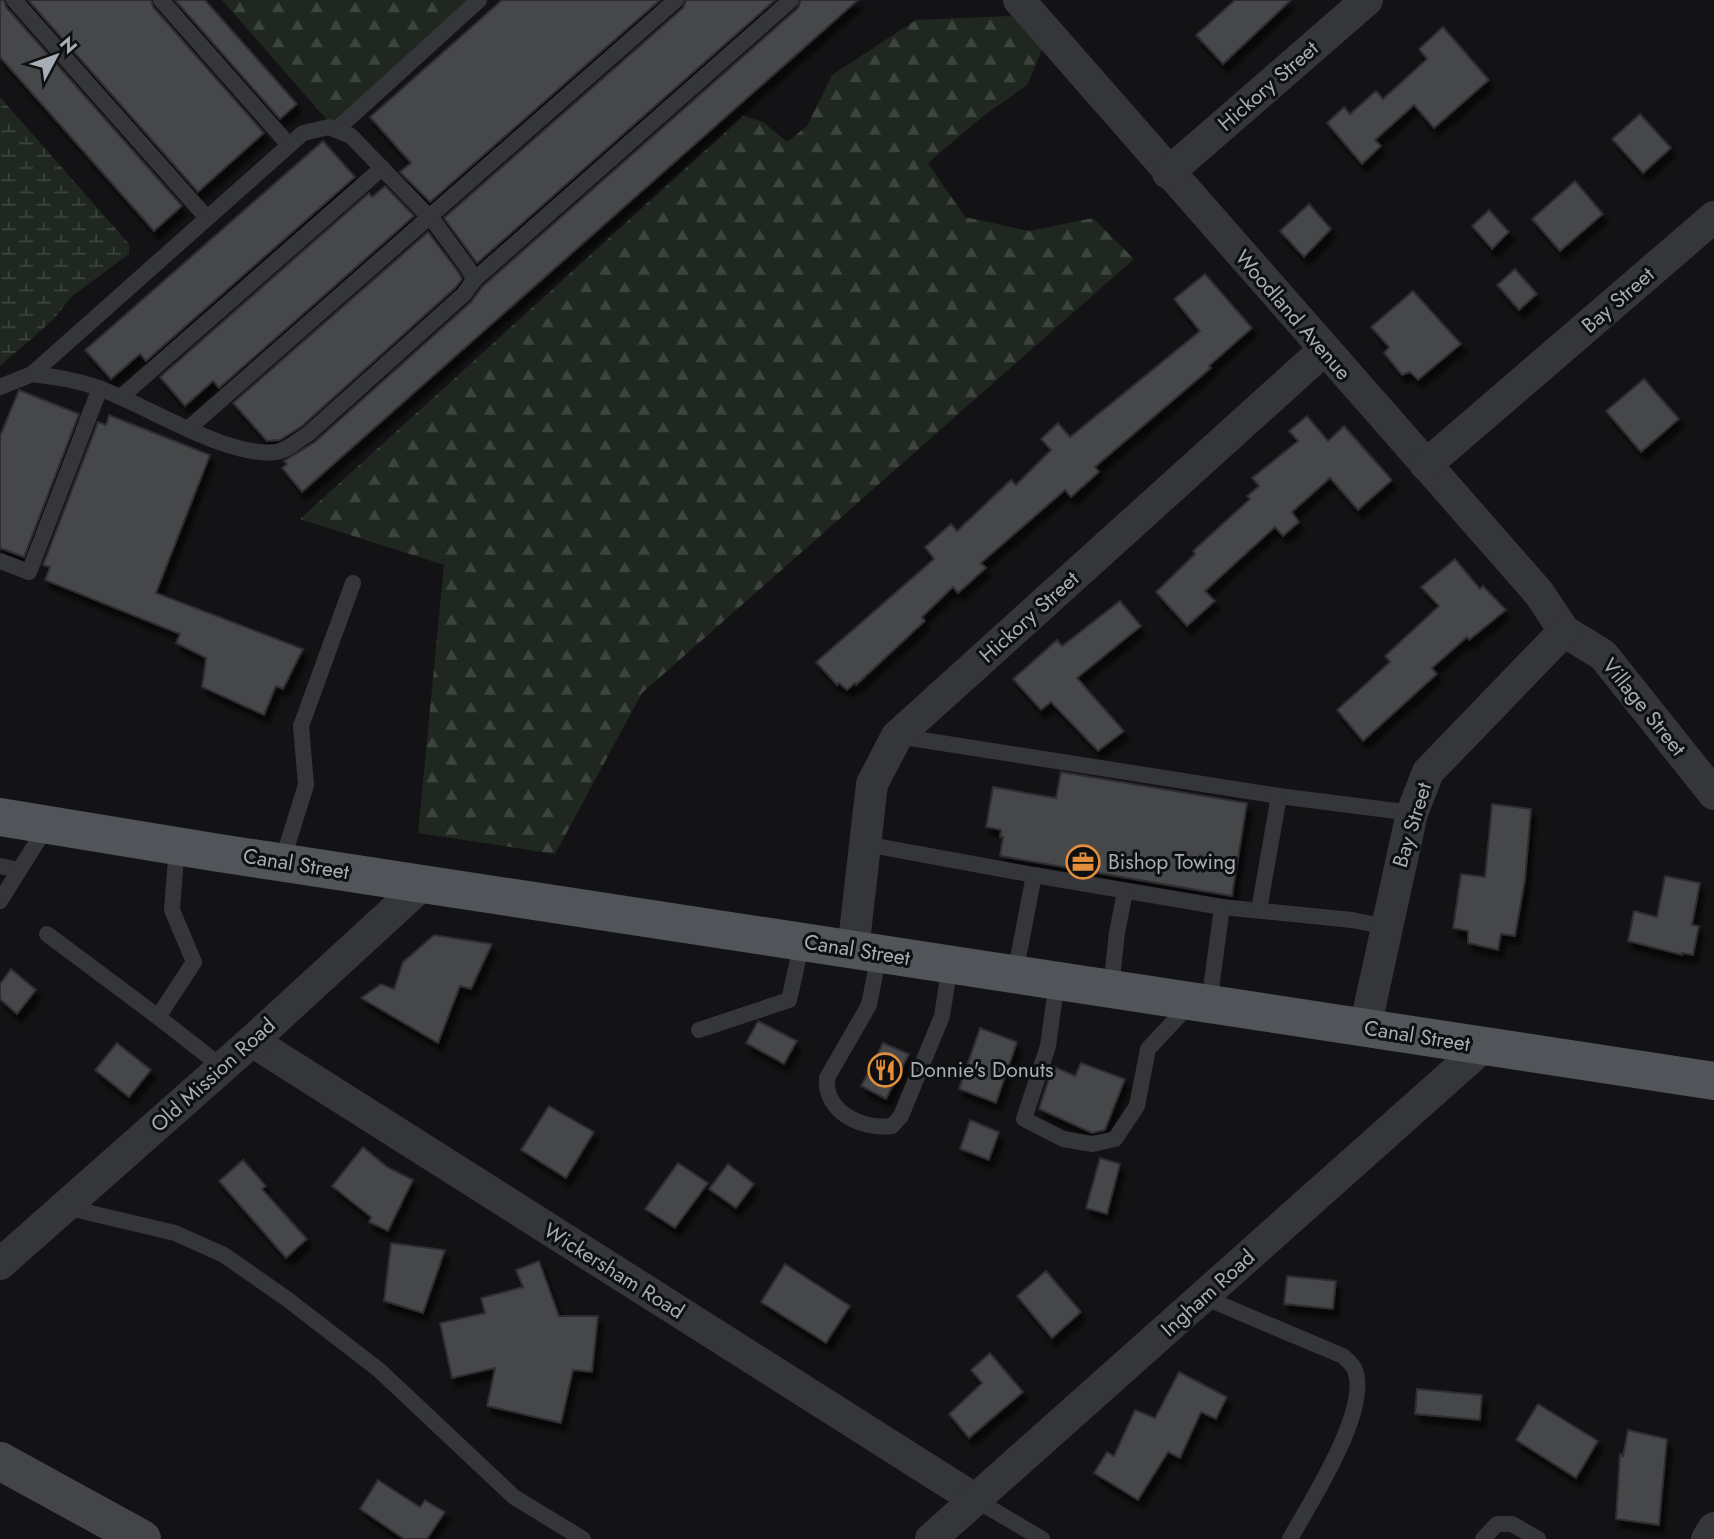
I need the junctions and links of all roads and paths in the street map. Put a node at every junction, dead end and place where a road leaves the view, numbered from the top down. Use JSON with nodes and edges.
{"nodes":[{"id":1,"x":14,"y":0,"type":"edge"},
{"id":2,"x":161,"y":0,"type":"edge"},
{"id":3,"x":479,"y":0,"type":"edge"},
{"id":4,"x":677,"y":0,"type":"edge"},
{"id":5,"x":791,"y":0,"type":"edge"},
{"id":6,"x":1019,"y":0,"type":"edge"},
{"id":7,"x":1367,"y":0,"type":"edge"},
{"id":8,"x":335,"y":130,"type":"junction"},
{"id":9,"x":289,"y":145,"type":"junction"},
{"id":10,"x":382,"y":168,"type":"junction"},
{"id":11,"x":1168,"y":173,"type":"junction"},
{"id":12,"x":429,"y":217,"type":"junction"},
{"id":13,"x":1714,"y":217,"type":"edge"},
{"id":14,"x":207,"y":218,"type":"junction"},
{"id":15,"x":474,"y":280,"type":"junction"},
{"id":16,"x":1324,"y":350,"type":"junction"},
{"id":17,"x":32,"y":374,"type":"junction"},
{"id":18,"x":1,"y":388,"type":"edge"},
{"id":19,"x":100,"y":388,"type":"junction"},
{"id":20,"x":121,"y":397,"type":"junction"},
{"id":21,"x":189,"y":428,"type":"junction"},
{"id":22,"x":1426,"y":466,"type":"junction"},
{"id":23,"x":0,"y":561,"type":"edge"},
{"id":24,"x":353,"y":583,"type":"dead end"},
{"id":25,"x":1564,"y":631,"type":"junction"},
{"id":26,"x":897,"y":736,"type":"junction"},
{"id":27,"x":1714,"y":794,"type":"edge"},
{"id":28,"x":1279,"y":796,"type":"junction"},
{"id":29,"x":1412,"y":813,"type":"junction"},
{"id":30,"x":0,"y":817,"type":"edge"},
{"id":31,"x":48,"y":824,"type":"junction"},
{"id":32,"x":866,"y":844,"type":"junction"},
{"id":33,"x":177,"y":845,"type":"junction"},
{"id":34,"x":282,"y":862,"type":"junction"},
{"id":35,"x":0,"y":866,"type":"edge"},
{"id":36,"x":19,"y":870,"type":"junction"},
{"id":37,"x":1034,"y":875,"type":"junction"},
{"id":38,"x":424,"y":884,"type":"junction"},
{"id":39,"x":1125,"y":892,"type":"junction"},
{"id":40,"x":0,"y":901,"type":"edge"},
{"id":41,"x":1222,"y":907,"type":"junction"},
{"id":42,"x":1259,"y":910,"type":"junction"},
{"id":43,"x":1387,"y":927,"type":"junction"},
{"id":44,"x":47,"y":934,"type":"dead end"},
{"id":45,"x":802,"y":942,"type":"junction"},
{"id":46,"x":866,"y":952,"type":"junction"},
{"id":47,"x":950,"y":965,"type":"junction"},
{"id":48,"x":1015,"y":974,"type":"junction"},
{"id":49,"x":1057,"y":981,"type":"junction"},
{"id":50,"x":1111,"y":989,"type":"junction"},
{"id":51,"x":1201,"y":1003,"type":"junction"},
{"id":52,"x":158,"y":1017,"type":"junction"},
{"id":53,"x":1365,"y":1028,"type":"junction"},
{"id":54,"x":699,"y":1030,"type":"dead end"},
{"id":55,"x":252,"y":1041,"type":"junction"},
{"id":56,"x":1485,"y":1046,"type":"junction"},
{"id":57,"x":222,"y":1068,"type":"junction"},
{"id":58,"x":1714,"y":1081,"type":"edge"},
{"id":59,"x":65,"y":1207,"type":"junction"},
{"id":60,"x":0,"y":1265,"type":"edge"},
{"id":61,"x":1203,"y":1297,"type":"junction"},
{"id":62,"x":0,"y":1461,"type":"edge"},
{"id":63,"x":0,"y":1488,"type":"edge"},
{"id":64,"x":976,"y":1500,"type":"junction"},
{"id":65,"x":1714,"y":1528,"type":"edge"},
{"id":66,"x":142,"y":1539,"type":"edge"},
{"id":67,"x":583,"y":1539,"type":"edge"},
{"id":68,"x":931,"y":1539,"type":"edge"},
{"id":69,"x":1042,"y":1539,"type":"edge"},
{"id":70,"x":1290,"y":1539,"type":"edge"},
{"id":71,"x":1483,"y":1539,"type":"edge"},
{"id":72,"x":1538,"y":1539,"type":"edge"},
{"id":73,"x":1707,"y":1539,"type":"edge"}],
"edges":[{"from":1,"to":14,"type":"lane"},
{"from":2,"to":9,"type":"lane"},
{"from":3,"to":8,"type":"lane"},
{"from":4,"to":12,"type":"lane"},
{"from":5,"to":15,"type":"lane"},
{"from":6,"to":11,"type":"street","name":"Woodland Avenue"},
{"from":7,"to":11,"type":"street","name":"Hickory Street"},
{"from":8,"to":9,"type":"lane"},
{"from":8,"to":10,"type":"lane"},
{"from":9,"to":14,"type":"lane"},
{"from":10,"to":12,"type":"lane"},
{"from":10,"to":20,"type":"lane"},
{"from":11,"to":16,"type":"street","name":"Woodland Avenue"},
{"from":12,"to":15,"type":"lane"},
{"from":12,"to":21,"type":"lane"},
{"from":13,"to":22,"type":"street","name":"Bay Street"},
{"from":14,"to":17,"type":"lane"},
{"from":15,"to":21,"type":"lane"},
{"from":16,"to":22,"type":"street","name":"Woodland Avenue"},
{"from":16,"to":26,"type":"street","name":"Hickory Street"},
{"from":17,"to":18,"type":"lane"},
{"from":17,"to":19,"type":"lane"},
{"from":19,"to":20,"type":"lane"},
{"from":19,"to":23,"type":"lane"},
{"from":20,"to":21,"type":"lane"},
{"from":22,"to":25,"type":"street","name":"Woodland Avenue"},
{"from":24,"to":34,"type":"lane"},
{"from":25,"to":27,"type":"street","name":"Village Street"},
{"from":25,"to":29,"type":"street","name":"Bay Street"},
{"from":26,"to":28,"type":"lane"},
{"from":26,"to":32,"type":"street","name":"Hickory Street"},
{"from":28,"to":29,"type":"lane"},
{"from":28,"to":42,"type":"lane"},
{"from":29,"to":43,"type":"street","name":"Bay Street"},
{"from":30,"to":31,"type":"main road","name":"Canal Street"},
{"from":31,"to":33,"type":"main road","name":"Canal Street"},
{"from":31,"to":36,"type":"lane"},
{"from":32,"to":37,"type":"lane"},
{"from":32,"to":46,"type":"street","name":"Hickory Street"},
{"from":33,"to":34,"type":"main road","name":"Canal Street"},
{"from":33,"to":52,"type":"lane"},
{"from":34,"to":38,"type":"main road","name":"Canal Street"},
{"from":35,"to":36,"type":"lane"},
{"from":36,"to":40,"type":"lane"},
{"from":37,"to":39,"type":"lane"},
{"from":37,"to":48,"type":"lane"},
{"from":38,"to":45,"type":"main road","name":"Canal Street"},
{"from":38,"to":55,"type":"street","name":"Old Mission Road"},
{"from":39,"to":41,"type":"lane"},
{"from":39,"to":50,"type":"lane"},
{"from":41,"to":42,"type":"lane"},
{"from":41,"to":51,"type":"lane"},
{"from":42,"to":43,"type":"lane"},
{"from":43,"to":53,"type":"street","name":"Bay Street"},
{"from":44,"to":52,"type":"lane"},
{"from":45,"to":46,"type":"main road","name":"Canal Street"},
{"from":45,"to":54,"type":"lane"},
{"from":46,"to":47,"type":"main road","name":"Canal Street"},
{"from":46,"to":47,"type":"lane"},
{"from":47,"to":48,"type":"main road","name":"Canal Street"},
{"from":48,"to":49,"type":"main road","name":"Canal Street"},
{"from":49,"to":50,"type":"main road","name":"Canal Street"},
{"from":49,"to":51,"type":"lane"},
{"from":50,"to":51,"type":"main road","name":"Canal Street"},
{"from":51,"to":53,"type":"main road","name":"Canal Street"},
{"from":52,"to":57,"type":"lane"},
{"from":53,"to":56,"type":"main road","name":"Canal Street"},
{"from":55,"to":57,"type":"street","name":"Old Mission Road"},
{"from":55,"to":64,"type":"street","name":"Wickersham Road"},
{"from":56,"to":58,"type":"main road","name":"Canal Street"},
{"from":56,"to":61,"type":"street","name":"Ingham Road"},
{"from":57,"to":59,"type":"street","name":"Old Mission Road"},
{"from":59,"to":60,"type":"street","name":"Old Mission Road"},
{"from":59,"to":67,"type":"lane"},
{"from":61,"to":64,"type":"street","name":"Ingham Road"},
{"from":61,"to":70,"type":"lane"},
{"from":62,"to":66,"type":"main road"},
{"from":63,"to":66,"type":"main road"},
{"from":64,"to":68,"type":"street","name":"Ingham Road"},
{"from":64,"to":69,"type":"lane"},
{"from":65,"to":73,"type":"street"},
{"from":71,"to":72,"type":"lane"}]}
